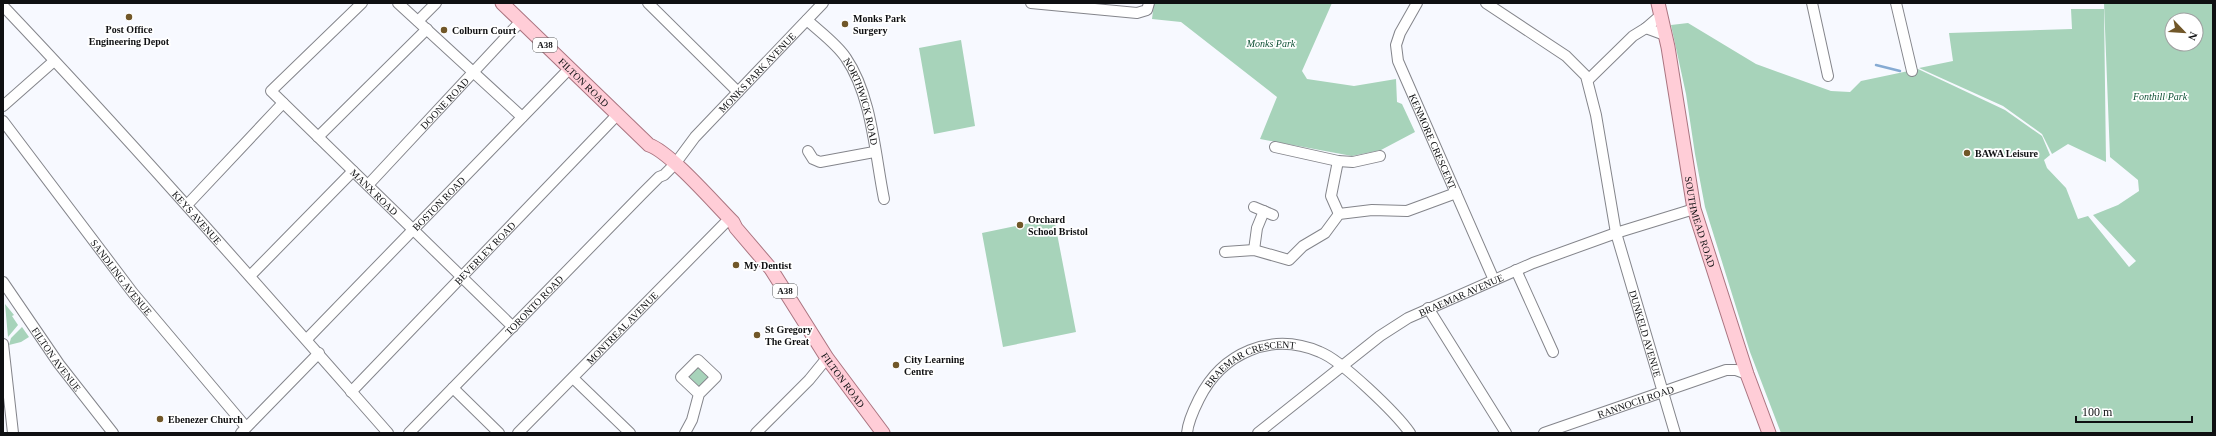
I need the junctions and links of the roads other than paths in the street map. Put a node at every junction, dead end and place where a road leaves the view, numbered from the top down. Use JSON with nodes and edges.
{"nodes":[{"id":1,"x":362,"y":3,"type":"edge"},
{"id":2,"x":398,"y":3,"type":"edge"},
{"id":3,"x":436,"y":3,"type":"edge"},
{"id":4,"x":502,"y":3,"type":"edge"},
{"id":5,"x":648,"y":3,"type":"edge"},
{"id":6,"x":823,"y":3,"type":"edge"},
{"id":7,"x":1031,"y":3,"type":"edge"},
{"id":8,"x":1149,"y":3,"type":"edge"},
{"id":9,"x":1417,"y":3,"type":"edge"},
{"id":10,"x":1486,"y":3,"type":"edge"},
{"id":11,"x":1812,"y":3,"type":"edge"},
{"id":12,"x":1896,"y":3,"type":"edge"},
{"id":13,"x":3,"y":6,"type":"edge"},
{"id":14,"x":1659,"y":9,"type":"edge"},
{"id":15,"x":807,"y":20,"type":"junction"},
{"id":16,"x":521,"y":21,"type":"junction"},
{"id":17,"x":418,"y":22,"type":"junction"},
{"id":18,"x":1646,"y":28,"type":"junction"},
{"id":19,"x":426,"y":29,"type":"junction"},
{"id":20,"x":1666,"y":35,"type":"junction"},
{"id":21,"x":54,"y":61,"type":"junction"},
{"id":22,"x":570,"y":68,"type":"junction"},
{"id":23,"x":1912,"y":71,"type":"dead end"},
{"id":24,"x":473,"y":73,"type":"junction"},
{"id":25,"x":1828,"y":76,"type":"dead end"},
{"id":26,"x":1588,"y":80,"type":"junction"},
{"id":27,"x":738,"y":92,"type":"junction"},
{"id":28,"x":283,"y":103,"type":"junction"},
{"id":29,"x":3,"y":106,"type":"edge"},
{"id":30,"x":618,"y":114,"type":"junction"},
{"id":31,"x":522,"y":117,"type":"junction"},
{"id":32,"x":3,"y":121,"type":"edge"},
{"id":33,"x":318,"y":137,"type":"junction"},
{"id":34,"x":1274,"y":147,"type":"dead end"},
{"id":35,"x":808,"y":151,"type":"dead end"},
{"id":36,"x":874,"y":152,"type":"junction"},
{"id":37,"x":1380,"y":156,"type":"dead end"},
{"id":38,"x":1338,"y":161,"type":"junction"},
{"id":39,"x":670,"y":164,"type":"junction"},
{"id":40,"x":353,"y":171,"type":"junction"},
{"id":41,"x":368,"y":185,"type":"junction"},
{"id":42,"x":1456,"y":193,"type":"junction"},
{"id":43,"x":884,"y":199,"type":"dead end"},
{"id":44,"x":187,"y":205,"type":"junction"},
{"id":45,"x":1254,"y":207,"type":"dead end"},
{"id":46,"x":1694,"y":209,"type":"junction"},
{"id":47,"x":1339,"y":214,"type":"junction"},
{"id":48,"x":731,"y":226,"type":"junction"},
{"id":49,"x":413,"y":230,"type":"junction"},
{"id":50,"x":1616,"y":233,"type":"junction"},
{"id":51,"x":1254,"y":250,"type":"junction"},
{"id":52,"x":1225,"y":252,"type":"dead end"},
{"id":53,"x":1516,"y":270,"type":"junction"},
{"id":54,"x":250,"y":276,"type":"junction"},
{"id":55,"x":462,"y":277,"type":"junction"},
{"id":56,"x":1494,"y":280,"type":"junction"},
{"id":57,"x":5,"y":289,"type":"edge"},
{"id":58,"x":1428,"y":308,"type":"junction"},
{"id":59,"x":513,"y":326,"type":"junction"},
{"id":60,"x":307,"y":339,"type":"junction"},
{"id":61,"x":3,"y":344,"type":"edge"},
{"id":62,"x":1739,"y":350,"type":"junction"},
{"id":63,"x":1553,"y":352,"type":"dead end"},
{"id":64,"x":319,"y":353,"type":"junction"},
{"id":65,"x":827,"y":358,"type":"junction"},
{"id":66,"x":1341,"y":366,"type":"junction"},
{"id":67,"x":1726,"y":370,"type":"junction"},
{"id":68,"x":1747,"y":374,"type":"junction"},
{"id":69,"x":574,"y":378,"type":"junction"},
{"id":70,"x":453,"y":388,"type":"junction"},
{"id":71,"x":351,"y":392,"type":"junction"},
{"id":72,"x":1663,"y":392,"type":"junction"},
{"id":73,"x":699,"y":394,"type":"dead end"},
{"id":74,"x":244,"y":430,"type":"edge"},
{"id":75,"x":13,"y":433,"type":"edge"},
{"id":76,"x":112,"y":433,"type":"edge"},
{"id":77,"x":388,"y":433,"type":"edge"},
{"id":78,"x":409,"y":433,"type":"edge"},
{"id":79,"x":499,"y":433,"type":"edge"},
{"id":80,"x":518,"y":433,"type":"edge"},
{"id":81,"x":630,"y":433,"type":"edge"},
{"id":82,"x":685,"y":433,"type":"edge"},
{"id":83,"x":756,"y":433,"type":"edge"},
{"id":84,"x":883,"y":433,"type":"edge"},
{"id":85,"x":1187,"y":433,"type":"edge"},
{"id":86,"x":1258,"y":433,"type":"edge"},
{"id":87,"x":1410,"y":433,"type":"edge"},
{"id":88,"x":1506,"y":433,"type":"edge"},
{"id":89,"x":1544,"y":433,"type":"edge"},
{"id":90,"x":1675,"y":433,"type":"edge"},
{"id":91,"x":1769,"y":433,"type":"edge"}],
"edges":[{"from":1,"to":28,"type":"street","name":"MANX ROAD"},
{"from":2,"to":17,"type":"street"},
{"from":3,"to":17,"type":"street"},
{"from":4,"to":16,"type":"main road","name":"FILTON ROAD","number":"A38"},
{"from":5,"to":27,"type":"street"},
{"from":6,"to":15,"type":"street","name":"MONKS PARK AVENUE"},
{"from":7,"to":8,"type":"street"},
{"from":9,"to":42,"type":"street","name":"KENMORE CRESCENT"},
{"from":10,"to":26,"type":"street"},
{"from":11,"to":25,"type":"street"},
{"from":12,"to":23,"type":"street"},
{"from":13,"to":21,"type":"street","name":"KEYS AVENUE"},
{"from":14,"to":18,"type":"street"},
{"from":14,"to":20,"type":"main road","name":"SOUTHMEAD ROAD"},
{"from":15,"to":27,"type":"street","name":"MONKS PARK AVENUE"},
{"from":15,"to":36,"type":"street","name":"NORTHWICK ROAD"},
{"from":16,"to":22,"type":"main road","name":"FILTON ROAD","number":"A38"},
{"from":16,"to":24,"type":"street","name":"DOONE ROAD"},
{"from":17,"to":19,"type":"street"},
{"from":18,"to":20,"type":"street"},
{"from":18,"to":26,"type":"street"},
{"from":19,"to":24,"type":"street"},
{"from":19,"to":33,"type":"street"},
{"from":20,"to":46,"type":"main road","name":"SOUTHMEAD ROAD"},
{"from":21,"to":29,"type":"street"},
{"from":21,"to":44,"type":"street","name":"KEYS AVENUE"},
{"from":22,"to":30,"type":"main road","name":"FILTON ROAD","number":"A38"},
{"from":22,"to":31,"type":"street","name":"BOSTON ROAD"},
{"from":24,"to":31,"type":"street"},
{"from":24,"to":41,"type":"street","name":"DOONE ROAD"},
{"from":26,"to":50,"type":"street"},
{"from":27,"to":39,"type":"street","name":"MONKS PARK AVENUE"},
{"from":28,"to":33,"type":"street","name":"MANX ROAD"},
{"from":28,"to":44,"type":"street"},
{"from":30,"to":39,"type":"main road","name":"FILTON ROAD","number":"A38"},
{"from":30,"to":55,"type":"street","name":"BEVERLEY ROAD"},
{"from":31,"to":49,"type":"street","name":"BOSTON ROAD"},
{"from":32,"to":74,"type":"street","name":"SANDLING AVENUE"},
{"from":33,"to":40,"type":"street","name":"MANX ROAD"},
{"from":34,"to":38,"type":"street"},
{"from":35,"to":36,"type":"street"},
{"from":36,"to":43,"type":"street","name":"NORTHWICK ROAD"},
{"from":37,"to":38,"type":"street"},
{"from":38,"to":47,"type":"street"},
{"from":39,"to":48,"type":"main road","name":"FILTON ROAD","number":"A38"},
{"from":39,"to":59,"type":"street","name":"TORONTO ROAD"},
{"from":40,"to":41,"type":"street","name":"MANX ROAD"},
{"from":40,"to":54,"type":"street"},
{"from":41,"to":49,"type":"street","name":"MANX ROAD"},
{"from":42,"to":47,"type":"street"},
{"from":42,"to":56,"type":"street","name":"KENMORE CRESCENT"},
{"from":44,"to":54,"type":"street","name":"KEYS AVENUE"},
{"from":45,"to":51,"type":"street"},
{"from":46,"to":50,"type":"street","name":"BRAEMAR AVENUE"},
{"from":46,"to":62,"type":"main road","name":"SOUTHMEAD ROAD"},
{"from":47,"to":51,"type":"street"},
{"from":48,"to":65,"type":"main road","name":"FILTON ROAD","number":"A38"},
{"from":48,"to":69,"type":"street","name":"MONTREAL AVENUE"},
{"from":49,"to":55,"type":"street","name":"MANX ROAD"},
{"from":49,"to":60,"type":"street","name":"BOSTON ROAD"},
{"from":50,"to":53,"type":"street","name":"BRAEMAR AVENUE"},
{"from":50,"to":72,"type":"street","name":"DUNKELD AVENUE"},
{"from":51,"to":52,"type":"street"},
{"from":53,"to":56,"type":"street","name":"BRAEMAR AVENUE"},
{"from":53,"to":63,"type":"street"},
{"from":54,"to":60,"type":"street","name":"KEYS AVENUE"},
{"from":55,"to":59,"type":"street","name":"MANX ROAD"},
{"from":55,"to":71,"type":"street","name":"BEVERLEY ROAD"},
{"from":56,"to":58,"type":"street","name":"BRAEMAR AVENUE"},
{"from":57,"to":76,"type":"street","name":"FILTON AVENUE"},
{"from":58,"to":66,"type":"street","name":"BRAEMAR AVENUE"},
{"from":58,"to":88,"type":"street"},
{"from":59,"to":70,"type":"street","name":"TORONTO ROAD"},
{"from":60,"to":64,"type":"street","name":"KEYS AVENUE"},
{"from":61,"to":75,"type":"street"},
{"from":62,"to":67,"type":"street"},
{"from":62,"to":68,"type":"main road","name":"SOUTHMEAD ROAD"},
{"from":64,"to":71,"type":"street","name":"KEYS AVENUE"},
{"from":64,"to":74,"type":"street"},
{"from":65,"to":83,"type":"street"},
{"from":65,"to":84,"type":"main road","name":"FILTON ROAD","number":"A38"},
{"from":66,"to":85,"type":"street","name":"BRAEMAR CRESCENT"},
{"from":66,"to":86,"type":"street","name":"BRAEMAR AVENUE"},
{"from":66,"to":87,"type":"street"},
{"from":67,"to":68,"type":"street","name":"RANNOCH ROAD"},
{"from":67,"to":72,"type":"street","name":"RANNOCH ROAD"},
{"from":68,"to":91,"type":"main road","name":"SOUTHMEAD ROAD"},
{"from":69,"to":80,"type":"street","name":"MONTREAL AVENUE"},
{"from":69,"to":81,"type":"street"},
{"from":70,"to":78,"type":"street","name":"TORONTO ROAD"},
{"from":70,"to":79,"type":"street"},
{"from":71,"to":77,"type":"street","name":"KEYS AVENUE"},
{"from":72,"to":89,"type":"street","name":"RANNOCH ROAD"},
{"from":72,"to":90,"type":"street","name":"DUNKELD AVENUE"},
{"from":73,"to":82,"type":"street"}]}
